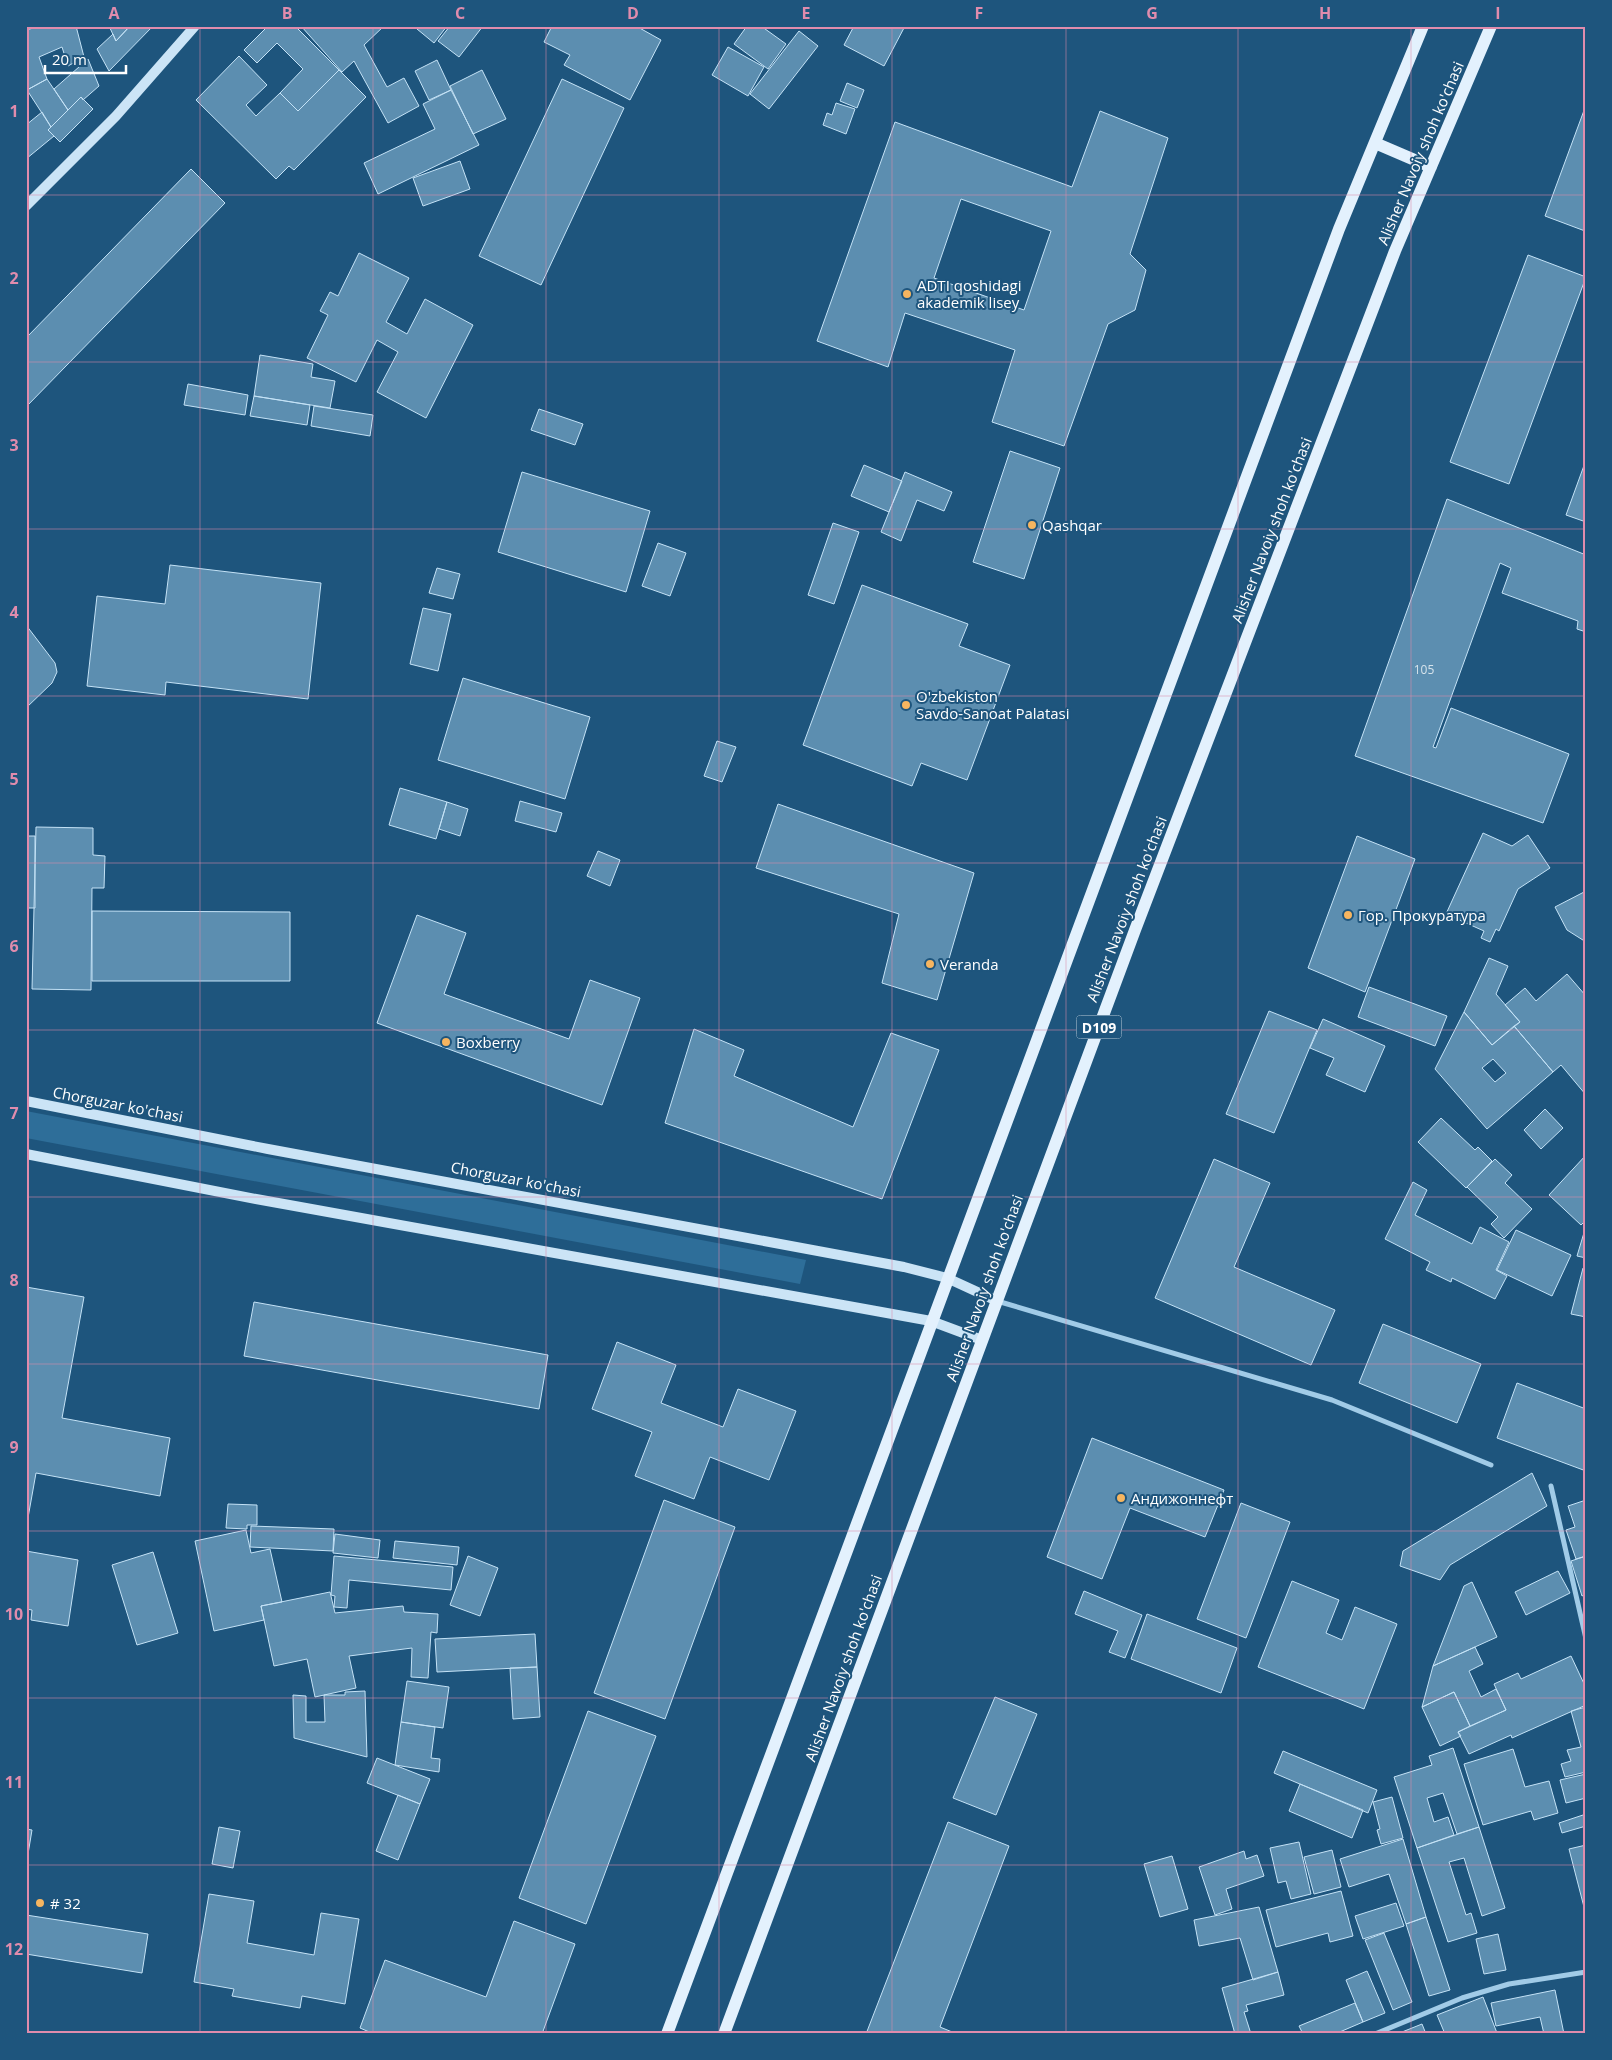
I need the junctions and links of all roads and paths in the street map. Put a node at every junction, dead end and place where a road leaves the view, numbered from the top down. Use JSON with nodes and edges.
{"nodes":[{"id":1,"x":195,"y":26,"type":"edge"},
{"id":2,"x":1423,"y":26,"type":"edge"},
{"id":3,"x":1491,"y":26,"type":"edge"},
{"id":4,"x":1375,"y":143,"type":"junction"},
{"id":5,"x":1431,"y":167,"type":"junction"},
{"id":6,"x":28,"y":202,"type":"edge"},
{"id":7,"x":26,"y":1102,"type":"edge"},
{"id":8,"x":26,"y":1154,"type":"edge"},
{"id":9,"x":947,"y":1278,"type":"junction"},
{"id":10,"x":996,"y":1301,"type":"junction"},
{"id":11,"x":931,"y":1321,"type":"junction"},
{"id":12,"x":982,"y":1340,"type":"junction"},
{"id":13,"x":1491,"y":1466,"type":"dead end"},
{"id":14,"x":1552,"y":1486,"type":"dead end"},
{"id":15,"x":1586,"y":1639,"type":"edge"},
{"id":16,"x":1586,"y":1972,"type":"edge"},
{"id":17,"x":667,"y":2034,"type":"edge"},
{"id":18,"x":724,"y":2034,"type":"edge"},
{"id":19,"x":1376,"y":2034,"type":"edge"}],
"edges":[{"from":1,"to":6,"type":"main road"},
{"from":2,"to":4,"type":"main road"},
{"from":3,"to":5,"type":"main road","name":"Alisher Navoiy shoh ko'chasi","number":"D109"},
{"from":4,"to":5,"type":"main road"},
{"from":4,"to":9,"type":"main road"},
{"from":5,"to":10,"type":"main road","name":"Alisher Navoiy shoh ko'chasi","number":"D109"},
{"from":7,"to":9,"type":"main road","name":"Chorguzar ko'chasi"},
{"from":8,"to":11,"type":"main road"},
{"from":9,"to":10,"type":"main road","name":"Chorguzar ko'chasi"},
{"from":9,"to":11,"type":"main road"},
{"from":10,"to":12,"type":"main road","name":"Alisher Navoiy shoh ko'chasi","number":"D109"},
{"from":10,"to":13,"type":"street"},
{"from":11,"to":12,"type":"main road"},
{"from":11,"to":17,"type":"main road"},
{"from":12,"to":18,"type":"main road","name":"Alisher Navoiy shoh ko'chasi","number":"D109"},
{"from":14,"to":15,"type":"street"},
{"from":16,"to":19,"type":"street"}]}
